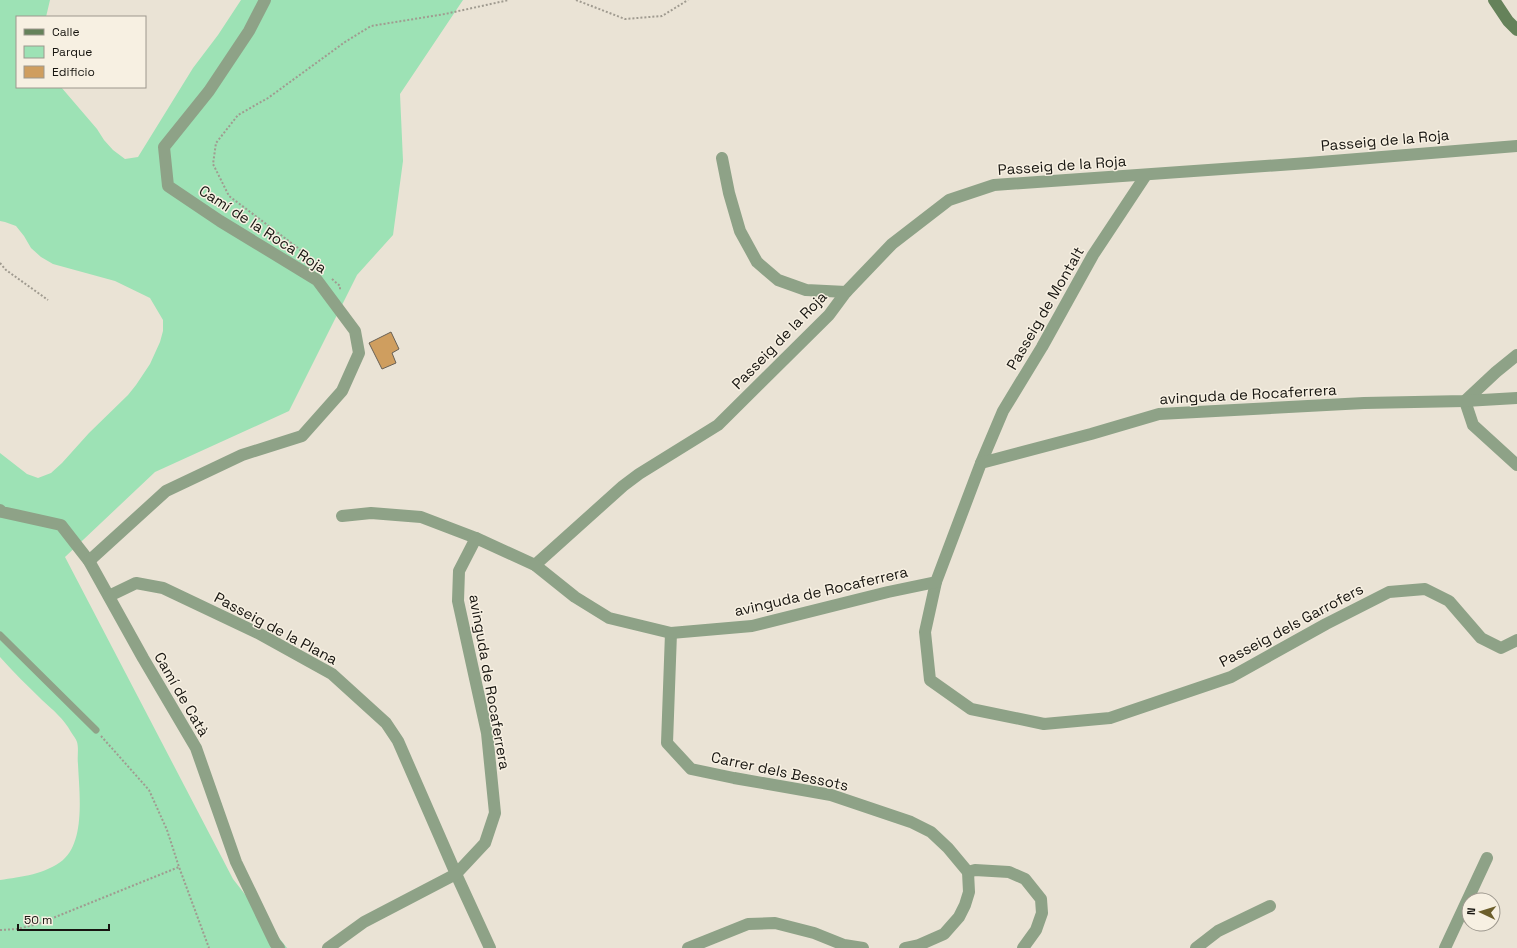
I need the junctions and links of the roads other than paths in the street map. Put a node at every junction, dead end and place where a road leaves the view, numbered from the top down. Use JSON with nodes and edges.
{"nodes":[{"id":1,"x":265,"y":0,"type":"edge"},
{"id":2,"x":1494,"y":0,"type":"edge"},
{"id":3,"x":1517,"y":30,"type":"edge"},
{"id":4,"x":1517,"y":146,"type":"edge"},
{"id":5,"x":722,"y":158,"type":"dead end"},
{"id":6,"x":1146,"y":175,"type":"junction"},
{"id":7,"x":846,"y":292,"type":"junction"},
{"id":8,"x":1517,"y":355,"type":"edge"},
{"id":9,"x":1517,"y":398,"type":"edge"},
{"id":10,"x":1465,"y":401,"type":"junction"},
{"id":11,"x":981,"y":463,"type":"junction"},
{"id":12,"x":1517,"y":465,"type":"edge"},
{"id":13,"x":0,"y":510,"type":"edge"},
{"id":14,"x":342,"y":516,"type":"dead end"},
{"id":15,"x":476,"y":538,"type":"junction"},
{"id":16,"x":89,"y":561,"type":"junction"},
{"id":17,"x":535,"y":565,"type":"junction"},
{"id":18,"x":936,"y":582,"type":"junction"},
{"id":19,"x":109,"y":596,"type":"junction"},
{"id":20,"x":670,"y":633,"type":"junction"},
{"id":21,"x":0,"y":635,"type":"edge"},
{"id":22,"x":1517,"y":640,"type":"edge"},
{"id":23,"x":96,"y":730,"type":"road end"},
{"id":24,"x":1487,"y":858,"type":"dead end"},
{"id":25,"x":968,"y":872,"type":"junction"},
{"id":26,"x":456,"y":874,"type":"junction"},
{"id":27,"x":1270,"y":906,"type":"dead end"},
{"id":28,"x":279,"y":948,"type":"edge"},
{"id":29,"x":328,"y":948,"type":"edge"},
{"id":30,"x":490,"y":948,"type":"edge"},
{"id":31,"x":688,"y":948,"type":"edge"},
{"id":32,"x":864,"y":948,"type":"edge"},
{"id":33,"x":905,"y":948,"type":"edge"},
{"id":34,"x":1023,"y":948,"type":"edge"},
{"id":35,"x":1196,"y":948,"type":"edge"},
{"id":36,"x":1447,"y":948,"type":"edge"}],
"edges":[{"from":1,"to":16,"type":"street","name":"Camí de la Roca Roja"},
{"from":2,"to":3,"type":"street"},
{"from":4,"to":6,"type":"street","name":"Passeig de la Roja"},
{"from":5,"to":7,"type":"street"},
{"from":6,"to":7,"type":"street","name":"Passeig de la Roja"},
{"from":6,"to":11,"type":"street","name":"Passeig de Montalt"},
{"from":7,"to":17,"type":"street","name":"Passeig de la Roja"},
{"from":8,"to":10,"type":"street"},
{"from":9,"to":10,"type":"street","name":"avinguda de Rocaferrera"},
{"from":10,"to":11,"type":"street","name":"avinguda de Rocaferrera"},
{"from":10,"to":12,"type":"street"},
{"from":11,"to":18,"type":"street"},
{"from":13,"to":16,"type":"street","name":"Camí de Catà"},
{"from":14,"to":15,"type":"street"},
{"from":15,"to":17,"type":"street","name":"avinguda de Rocaferrera"},
{"from":15,"to":26,"type":"street","name":"avinguda de Rocaferrera"},
{"from":16,"to":19,"type":"street","name":"Camí de Catà"},
{"from":17,"to":20,"type":"street","name":"avinguda de Rocaferrera"},
{"from":18,"to":20,"type":"street","name":"avinguda de Rocaferrera"},
{"from":18,"to":22,"type":"street","name":"Passeig dels Garrofers"},
{"from":19,"to":26,"type":"street","name":"Passeig de la Plana"},
{"from":19,"to":28,"type":"street","name":"Camí de Catà"},
{"from":20,"to":25,"type":"street","name":"Carrer dels Bessots"},
{"from":21,"to":23,"type":"lane"},
{"from":24,"to":36,"type":"street"},
{"from":25,"to":33,"type":"street"},
{"from":25,"to":34,"type":"street"},
{"from":26,"to":29,"type":"street","name":"avinguda de Rocaferrera"},
{"from":26,"to":30,"type":"street","name":"Passeig de la Plana"},
{"from":27,"to":35,"type":"street"},
{"from":31,"to":32,"type":"street"}]}
